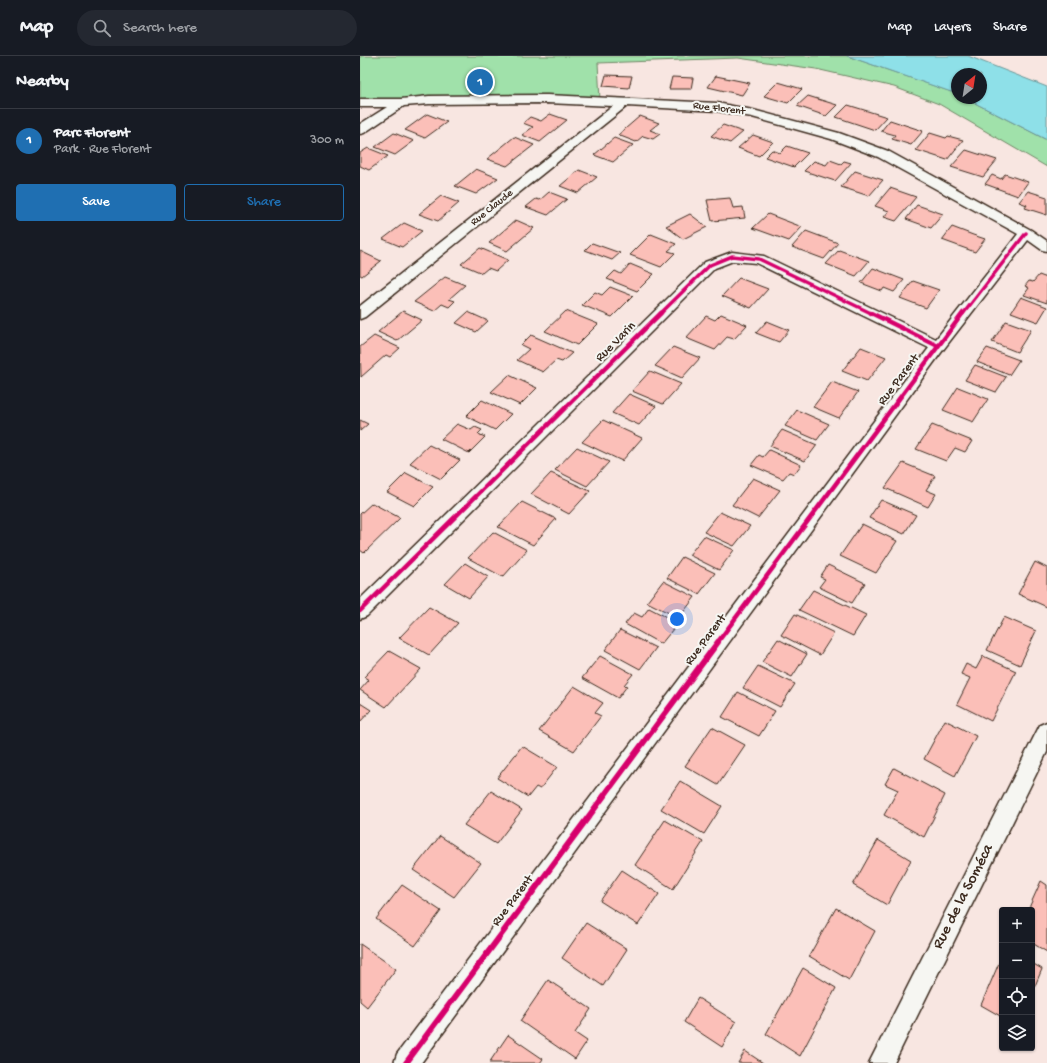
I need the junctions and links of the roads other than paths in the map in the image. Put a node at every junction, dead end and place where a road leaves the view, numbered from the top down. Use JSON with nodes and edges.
{"nodes":[{"id":1,"x":401,"y":102,"type":"junction"},
{"id":2,"x":360,"y":103,"type":"edge"},
{"id":3,"x":624,"y":103,"type":"junction"},
{"id":4,"x":360,"y":130,"type":"edge"},
{"id":5,"x":1026,"y":233,"type":"junction"},
{"id":6,"x":1047,"y":247,"type":"edge"},
{"id":7,"x":360,"y":314,"type":"edge"},
{"id":8,"x":938,"y":346,"type":"junction"},
{"id":9,"x":360,"y":611,"type":"edge"},
{"id":10,"x":1047,"y":731,"type":"edge"},
{"id":11,"x":406,"y":1063,"type":"edge"},
{"id":12,"x":881,"y":1063,"type":"edge"}],
"edges":[{"from":1,"to":2,"type":"street","name":"Rue Florent"},
{"from":1,"to":3,"type":"street","name":"Rue Florent"},
{"from":1,"to":4,"type":"street"},
{"from":3,"to":5,"type":"street","name":"Rue Florent"},
{"from":3,"to":7,"type":"street","name":"Rue Claude"},
{"from":5,"to":6,"type":"street","name":"Rue Florent"},
{"from":5,"to":8,"type":"street","name":"Rue Parent"},
{"from":8,"to":9,"type":"street","name":"Rue Varin"},
{"from":8,"to":11,"type":"street","name":"Rue Parent"},
{"from":10,"to":12,"type":"street","name":"Rue de la Soméca"}]}
